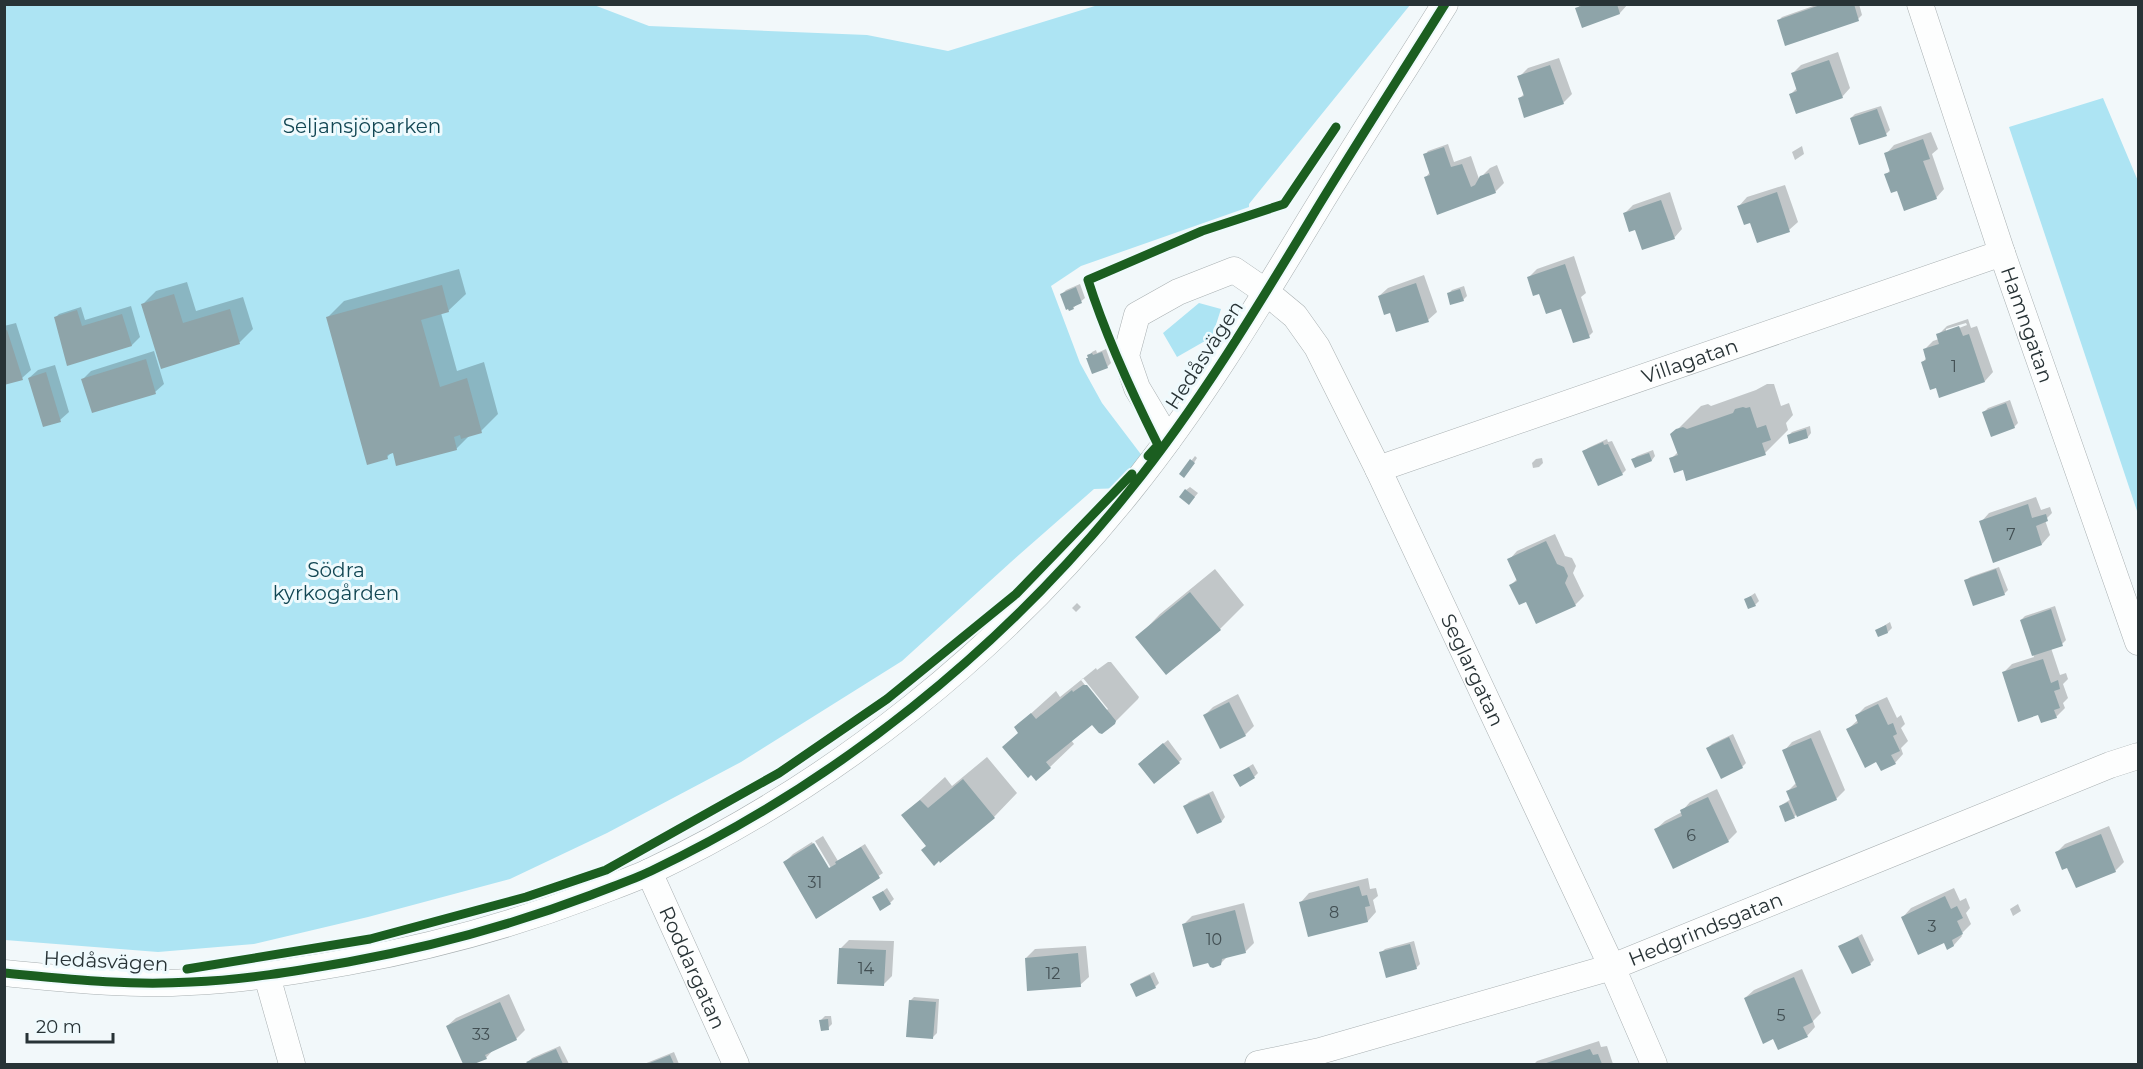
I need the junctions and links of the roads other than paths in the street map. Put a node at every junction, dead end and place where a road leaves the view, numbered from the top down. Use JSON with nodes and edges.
{"nodes":[{"id":1,"x":1445,"y":4,"type":"edge"},
{"id":2,"x":1920,"y":4,"type":"edge"},
{"id":3,"x":2002,"y":253,"type":"junction"},
{"id":4,"x":1266,"y":292,"type":"junction"},
{"id":5,"x":1168,"y":440,"type":"junction"},
{"id":6,"x":1378,"y":469,"type":"junction"},
{"id":7,"x":2139,"y":642,"type":"edge"},
{"id":8,"x":2139,"y":756,"type":"edge"},
{"id":9,"x":649,"y":872,"type":"junction"},
{"id":10,"x":1612,"y":967,"type":"junction"},
{"id":11,"x":4,"y":973,"type":"edge"},
{"id":12,"x":267,"y":976,"type":"junction"},
{"id":13,"x":292,"y":1065,"type":"edge"},
{"id":14,"x":736,"y":1065,"type":"edge"},
{"id":15,"x":1258,"y":1065,"type":"edge"},
{"id":16,"x":1654,"y":1065,"type":"edge"}],
"edges":[{"from":1,"to":4,"type":"street","name":"Hedåsvägen"},
{"from":2,"to":3,"type":"street","name":"Hamngatan"},
{"from":3,"to":6,"type":"street","name":"Villagatan"},
{"from":3,"to":7,"type":"street","name":"Hamngatan"},
{"from":4,"to":5,"type":"street","name":"Hedåsvägen"},
{"from":4,"to":5,"type":"street","name":"Seglargatan"},
{"from":4,"to":6,"type":"street","name":"Seglargatan"},
{"from":5,"to":9,"type":"street","name":"Hedåsvägen"},
{"from":6,"to":10,"type":"street","name":"Seglargatan"},
{"from":8,"to":10,"type":"street","name":"Hedgrindsgatan"},
{"from":9,"to":12,"type":"street","name":"Hedåsvägen"},
{"from":9,"to":14,"type":"street","name":"Roddargatan"},
{"from":10,"to":15,"type":"street","name":"Hedgrindsgatan"},
{"from":10,"to":16,"type":"street","name":"Seglargatan"},
{"from":11,"to":12,"type":"street","name":"Hedåsvägen"},
{"from":12,"to":13,"type":"street"}]}
